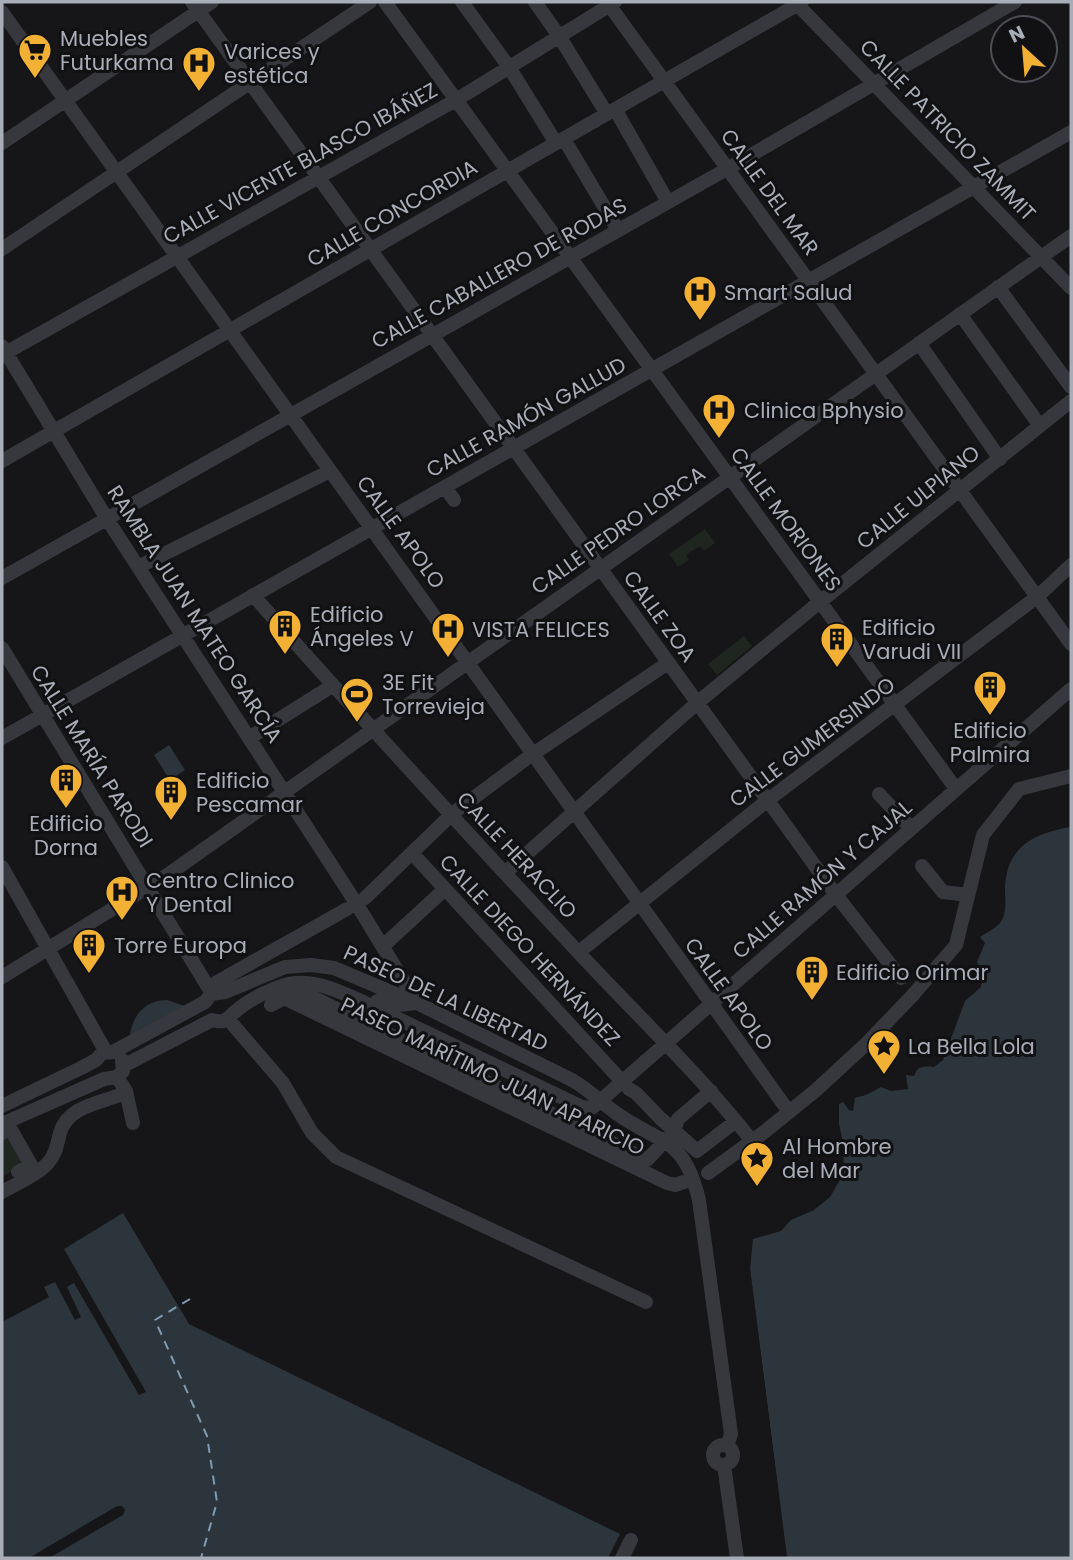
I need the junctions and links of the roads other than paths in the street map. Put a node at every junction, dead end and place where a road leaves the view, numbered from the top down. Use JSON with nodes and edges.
{"nodes":[{"id":1,"x":212,"y":2,"type":"edge"},
{"id":2,"x":370,"y":2,"type":"edge"},
{"id":3,"x":385,"y":2,"type":"edge"},
{"id":4,"x":462,"y":2,"type":"edge"},
{"id":5,"x":535,"y":2,"type":"edge"},
{"id":6,"x":1015,"y":2,"type":"edge"},
{"id":7,"x":611,"y":3,"type":"edge"},
{"id":8,"x":798,"y":3,"type":"edge"},
{"id":9,"x":195,"y":6,"type":"edge"},
{"id":10,"x":2,"y":12,"type":"edge"},
{"id":11,"x":559,"y":36,"type":"junction"},
{"id":12,"x":509,"y":68,"type":"junction"},
{"id":13,"x":664,"y":81,"type":"junction"},
{"id":14,"x":250,"y":82,"type":"junction"},
{"id":15,"x":874,"y":83,"type":"junction"},
{"id":16,"x":456,"y":100,"type":"junction"},
{"id":17,"x":66,"y":101,"type":"junction"},
{"id":18,"x":611,"y":111,"type":"junction"},
{"id":19,"x":1071,"y":132,"type":"edge"},
{"id":20,"x":560,"y":141,"type":"junction"},
{"id":21,"x":2,"y":144,"type":"edge"},
{"id":22,"x":727,"y":169,"type":"junction"},
{"id":23,"x":116,"y":171,"type":"junction"},
{"id":24,"x":508,"y":171,"type":"junction"},
{"id":25,"x":318,"y":177,"type":"junction"},
{"id":26,"x":974,"y":188,"type":"junction"},
{"id":27,"x":668,"y":202,"type":"junction"},
{"id":28,"x":618,"y":230,"type":"junction"},
{"id":29,"x":895,"y":233,"type":"junction"},
{"id":30,"x":1071,"y":236,"type":"edge"},
{"id":31,"x":2,"y":248,"type":"edge"},
{"id":32,"x":370,"y":250,"type":"junction"},
{"id":33,"x":177,"y":257,"type":"junction"},
{"id":34,"x":570,"y":257,"type":"junction"},
{"id":35,"x":1041,"y":257,"type":"junction"},
{"id":36,"x":809,"y":282,"type":"junction"},
{"id":37,"x":998,"y":288,"type":"junction"},
{"id":38,"x":1071,"y":288,"type":"edge"},
{"id":39,"x":960,"y":314,"type":"junction"},
{"id":40,"x":230,"y":330,"type":"junction"},
{"id":41,"x":432,"y":335,"type":"junction"},
{"id":42,"x":919,"y":343,"type":"junction"},
{"id":43,"x":3,"y":351,"type":"edge"},
{"id":44,"x":652,"y":370,"type":"junction"},
{"id":45,"x":875,"y":374,"type":"junction"},
{"id":46,"x":1071,"y":387,"type":"edge"},
{"id":47,"x":1071,"y":401,"type":"edge"},
{"id":48,"x":290,"y":415,"type":"junction"},
{"id":49,"x":1040,"y":426,"type":"junction"},
{"id":50,"x":54,"y":431,"type":"junction"},
{"id":51,"x":513,"y":449,"type":"junction"},
{"id":52,"x":1000,"y":459,"type":"junction"},
{"id":53,"x":2,"y":461,"type":"edge"},
{"id":54,"x":330,"y":471,"type":"junction"},
{"id":55,"x":730,"y":477,"type":"junction"},
{"id":56,"x":445,"y":487,"type":"junction"},
{"id":57,"x":960,"y":492,"type":"junction"},
{"id":58,"x":454,"y":500,"type":"dead end"},
{"id":59,"x":107,"y":519,"type":"junction"},
{"id":60,"x":372,"y":528,"type":"junction"},
{"id":61,"x":1071,"y":565,"type":"edge"},
{"id":62,"x":138,"y":567,"type":"junction"},
{"id":63,"x":600,"y":569,"type":"junction"},
{"id":64,"x":2,"y":578,"type":"edge"},
{"id":65,"x":253,"y":595,"type":"junction"},
{"id":66,"x":1037,"y":597,"type":"junction"},
{"id":67,"x":821,"y":601,"type":"junction"},
{"id":68,"x":182,"y":636,"type":"junction"},
{"id":69,"x":1071,"y":644,"type":"edge"},
{"id":70,"x":2,"y":648,"type":"edge"},
{"id":71,"x":468,"y":662,"type":"junction"},
{"id":72,"x":668,"y":663,"type":"junction"},
{"id":73,"x":332,"y":686,"type":"junction"},
{"id":74,"x":1071,"y":689,"type":"edge"},
{"id":75,"x":697,"y":704,"type":"junction"},
{"id":76,"x":895,"y":706,"type":"junction"},
{"id":77,"x":43,"y":715,"type":"junction"},
{"id":78,"x":373,"y":729,"type":"junction"},
{"id":79,"x":249,"y":737,"type":"junction"},
{"id":80,"x":2,"y":738,"type":"edge"},
{"id":81,"x":539,"y":750,"type":"dead end"},
{"id":82,"x":526,"y":759,"type":"dead end"},
{"id":83,"x":1071,"y":776,"type":"edge"},
{"id":84,"x":956,"y":789,"type":"junction"},
{"id":85,"x":284,"y":791,"type":"junction"},
{"id":86,"x":879,"y":794,"type":"dead end"},
{"id":87,"x":768,"y":800,"type":"junction"},
{"id":88,"x":574,"y":812,"type":"junction"},
{"id":89,"x":911,"y":828,"type":"junction"},
{"id":90,"x":412,"y":853,"type":"junction"},
{"id":91,"x":922,"y":866,"type":"dead end"},
{"id":92,"x":505,"y":873,"type":"junction"},
{"id":93,"x":5,"y":878,"type":"edge"},
{"id":94,"x":148,"y":888,"type":"junction"},
{"id":95,"x":445,"y":889,"type":"junction"},
{"id":96,"x":836,"y":895,"type":"junction"},
{"id":97,"x":968,"y":895,"type":"junction"},
{"id":98,"x":356,"y":903,"type":"junction"},
{"id":99,"x":639,"y":903,"type":"junction"},
{"id":100,"x":383,"y":946,"type":"junction"},
{"id":101,"x":48,"y":949,"type":"junction"},
{"id":102,"x":579,"y":952,"type":"junction"},
{"id":103,"x":2,"y":976,"type":"edge"},
{"id":104,"x":901,"y":978,"type":"dead end"},
{"id":105,"x":215,"y":992,"type":"junction"},
{"id":106,"x":359,"y":1000,"type":"junction"},
{"id":107,"x":417,"y":1003,"type":"junction"},
{"id":108,"x":711,"y":1005,"type":"junction"},
{"id":109,"x":231,"y":1015,"type":"junction"},
{"id":110,"x":212,"y":1020,"type":"junction"},
{"id":111,"x":666,"y":1044,"type":"junction"},
{"id":112,"x":105,"y":1054,"type":"junction"},
{"id":113,"x":115,"y":1074,"type":"junction"},
{"id":114,"x":617,"y":1076,"type":"dead end"},
{"id":115,"x":629,"y":1089,"type":"dead end"},
{"id":116,"x":711,"y":1091,"type":"junction"},
{"id":117,"x":117,"y":1096,"type":"dead end"},
{"id":118,"x":602,"y":1101,"type":"junction"},
{"id":119,"x":2,"y":1105,"type":"edge"},
{"id":120,"x":789,"y":1112,"type":"junction"},
{"id":121,"x":736,"y":1121,"type":"junction"},
{"id":122,"x":133,"y":1123,"type":"dead end"},
{"id":123,"x":2,"y":1124,"type":"edge"},
{"id":124,"x":2,"y":1133,"type":"edge"},
{"id":125,"x":670,"y":1136,"type":"junction"},
{"id":126,"x":752,"y":1141,"type":"junction"},
{"id":127,"x":708,"y":1172,"type":"dead end"},
{"id":128,"x":2,"y":1182,"type":"edge"},
{"id":129,"x":684,"y":1182,"type":"dead end"},
{"id":130,"x":2,"y":1192,"type":"edge"},
{"id":131,"x":646,"y":1301,"type":"dead end"},
{"id":132,"x":631,"y":1539,"type":"dead end"},
{"id":133,"x":622,"y":1558,"type":"edge"},
{"id":134,"x":737,"y":1558,"type":"edge"}],
"edges":[{"from":1,"to":9,"type":"street"},
{"from":2,"to":14,"type":"street"},
{"from":3,"to":16,"type":"street","name":"CALLE MORIONES"},
{"from":4,"to":12,"type":"street"},
{"from":5,"to":11,"type":"street"},
{"from":6,"to":15,"type":"street","name":"CALLE CABALLERO DE RODAS"},
{"from":7,"to":11,"type":"street","name":"CALLE VICENTE BLASCO IBÁÑEZ"},
{"from":7,"to":13,"type":"street","name":"CALLE DEL MAR"},
{"from":8,"to":13,"type":"street","name":"CALLE CONCORDIA"},
{"from":8,"to":15,"type":"street","name":"CALLE PATRICIO ZAMMIT"},
{"from":9,"to":14,"type":"street","name":"CALLE ZOA"},
{"from":9,"to":17,"type":"street"},
{"from":10,"to":17,"type":"street","name":"CALLE APOLO"},
{"from":11,"to":12,"type":"street","name":"CALLE VICENTE BLASCO IBÁÑEZ"},
{"from":11,"to":18,"type":"street"},
{"from":12,"to":16,"type":"street","name":"CALLE VICENTE BLASCO IBÁÑEZ"},
{"from":12,"to":20,"type":"street"},
{"from":13,"to":18,"type":"street","name":"CALLE CONCORDIA"},
{"from":13,"to":22,"type":"street","name":"CALLE DEL MAR"},
{"from":14,"to":23,"type":"street"},
{"from":14,"to":25,"type":"street","name":"CALLE ZOA"},
{"from":15,"to":22,"type":"street","name":"CALLE CABALLERO DE RODAS"},
{"from":15,"to":26,"type":"street","name":"CALLE PATRICIO ZAMMIT"},
{"from":16,"to":24,"type":"street","name":"CALLE MORIONES"},
{"from":16,"to":25,"type":"street","name":"CALLE VICENTE BLASCO IBÁÑEZ"},
{"from":17,"to":21,"type":"street"},
{"from":17,"to":23,"type":"street","name":"CALLE APOLO"},
{"from":18,"to":20,"type":"street","name":"CALLE CONCORDIA"},
{"from":18,"to":27,"type":"street"},
{"from":19,"to":26,"type":"street","name":"CALLE RAMÓN GALLUD"},
{"from":20,"to":24,"type":"street","name":"CALLE CONCORDIA"},
{"from":20,"to":28,"type":"street"},
{"from":22,"to":27,"type":"street","name":"CALLE CABALLERO DE RODAS"},
{"from":22,"to":36,"type":"street","name":"CALLE DEL MAR"},
{"from":23,"to":31,"type":"street"},
{"from":23,"to":33,"type":"street","name":"CALLE APOLO"},
{"from":24,"to":32,"type":"street","name":"CALLE CONCORDIA"},
{"from":24,"to":34,"type":"street","name":"CALLE MORIONES"},
{"from":25,"to":32,"type":"street","name":"CALLE ZOA"},
{"from":25,"to":33,"type":"street","name":"CALLE VICENTE BLASCO IBÁÑEZ"},
{"from":26,"to":29,"type":"street","name":"CALLE RAMÓN GALLUD"},
{"from":26,"to":35,"type":"street","name":"CALLE PATRICIO ZAMMIT"},
{"from":27,"to":28,"type":"street","name":"CALLE CABALLERO DE RODAS"},
{"from":28,"to":34,"type":"street","name":"CALLE CABALLERO DE RODAS"},
{"from":29,"to":36,"type":"street","name":"CALLE RAMÓN GALLUD"},
{"from":29,"to":36,"type":"street"},
{"from":30,"to":35,"type":"street","name":"CALLE PEDRO LORCA"},
{"from":32,"to":40,"type":"street","name":"CALLE CONCORDIA"},
{"from":32,"to":41,"type":"street","name":"CALLE ZOA"},
{"from":33,"to":40,"type":"street","name":"CALLE APOLO"},
{"from":33,"to":43,"type":"street","name":"CALLE VICENTE BLASCO IBÁÑEZ"},
{"from":34,"to":41,"type":"street","name":"CALLE CABALLERO DE RODAS"},
{"from":34,"to":44,"type":"street","name":"CALLE MORIONES"},
{"from":35,"to":37,"type":"street","name":"CALLE PEDRO LORCA"},
{"from":35,"to":38,"type":"street","name":"CALLE PATRICIO ZAMMIT"},
{"from":36,"to":44,"type":"street","name":"CALLE RAMÓN GALLUD"},
{"from":36,"to":45,"type":"street","name":"CALLE DEL MAR"},
{"from":37,"to":39,"type":"street","name":"CALLE PEDRO LORCA"},
{"from":37,"to":46,"type":"street"},
{"from":39,"to":42,"type":"street","name":"CALLE PEDRO LORCA"},
{"from":39,"to":49,"type":"street"},
{"from":40,"to":48,"type":"street","name":"CALLE APOLO"},
{"from":40,"to":50,"type":"street","name":"CALLE CONCORDIA"},
{"from":41,"to":48,"type":"street","name":"CALLE CABALLERO DE RODAS"},
{"from":41,"to":51,"type":"street","name":"CALLE ZOA"},
{"from":42,"to":45,"type":"street","name":"CALLE PEDRO LORCA"},
{"from":42,"to":52,"type":"street"},
{"from":43,"to":50,"type":"street","name":"RAMBLA JUAN MATEO GARCÍA"},
{"from":44,"to":51,"type":"street","name":"CALLE RAMÓN GALLUD"},
{"from":44,"to":55,"type":"street","name":"CALLE MORIONES"},
{"from":45,"to":55,"type":"street","name":"CALLE PEDRO LORCA"},
{"from":45,"to":57,"type":"street","name":"CALLE DEL MAR"},
{"from":47,"to":49,"type":"street","name":"CALLE ULPIANO"},
{"from":48,"to":54,"type":"street","name":"CALLE APOLO"},
{"from":48,"to":59,"type":"street","name":"CALLE CABALLERO DE RODAS"},
{"from":49,"to":52,"type":"street","name":"CALLE ULPIANO"},
{"from":50,"to":53,"type":"street","name":"CALLE CONCORDIA"},
{"from":50,"to":59,"type":"street","name":"RAMBLA JUAN MATEO GARCÍA"},
{"from":51,"to":56,"type":"street","name":"CALLE RAMÓN GALLUD"},
{"from":51,"to":63,"type":"street","name":"CALLE ZOA"},
{"from":52,"to":57,"type":"street","name":"CALLE ULPIANO"},
{"from":54,"to":60,"type":"street","name":"CALLE APOLO"},
{"from":54,"to":62,"type":"street"},
{"from":55,"to":63,"type":"street","name":"CALLE PEDRO LORCA"},
{"from":55,"to":67,"type":"street","name":"CALLE MORIONES"},
{"from":56,"to":58,"type":"street"},
{"from":56,"to":60,"type":"street","name":"CALLE RAMÓN GALLUD"},
{"from":57,"to":66,"type":"street","name":"CALLE DEL MAR"},
{"from":57,"to":67,"type":"street","name":"CALLE ULPIANO"},
{"from":59,"to":62,"type":"street","name":"RAMBLA JUAN MATEO GARCÍA"},
{"from":59,"to":64,"type":"street","name":"CALLE CABALLERO DE RODAS"},
{"from":60,"to":65,"type":"street","name":"CALLE RAMÓN GALLUD"},
{"from":60,"to":71,"type":"street","name":"CALLE APOLO"},
{"from":61,"to":66,"type":"street","name":"CALLE GUMERSINDO"},
{"from":62,"to":68,"type":"street","name":"RAMBLA JUAN MATEO GARCÍA"},
{"from":63,"to":71,"type":"street","name":"CALLE PEDRO LORCA"},
{"from":63,"to":72,"type":"street","name":"CALLE ZOA"},
{"from":65,"to":68,"type":"street","name":"CALLE RAMÓN GALLUD"},
{"from":65,"to":73,"type":"street","name":"CALLE HERACLIO"},
{"from":66,"to":69,"type":"street","name":"CALLE DEL MAR"},
{"from":66,"to":76,"type":"street","name":"CALLE GUMERSINDO"},
{"from":67,"to":75,"type":"street","name":"CALLE ULPIANO"},
{"from":67,"to":76,"type":"street","name":"CALLE MORIONES"},
{"from":68,"to":77,"type":"street","name":"CALLE RAMÓN GALLUD"},
{"from":68,"to":79,"type":"street","name":"RAMBLA JUAN MATEO GARCÍA"},
{"from":70,"to":77,"type":"street","name":"CALLE MARÍA PARODI"},
{"from":71,"to":78,"type":"street","name":"CALLE PEDRO LORCA"},
{"from":71,"to":88,"type":"street","name":"CALLE APOLO"},
{"from":72,"to":75,"type":"street","name":"CALLE ZOA"},
{"from":72,"to":81,"type":"street"},
{"from":73,"to":78,"type":"street","name":"CALLE HERACLIO"},
{"from":73,"to":79,"type":"street"},
{"from":74,"to":84,"type":"street","name":"CALLE RAMÓN Y CAJAL"},
{"from":75,"to":87,"type":"street","name":"CALLE ZOA"},
{"from":75,"to":88,"type":"street","name":"CALLE ULPIANO"},
{"from":76,"to":84,"type":"street","name":"CALLE MORIONES"},
{"from":76,"to":87,"type":"street","name":"CALLE GUMERSINDO"},
{"from":77,"to":80,"type":"street","name":"CALLE RAMÓN GALLUD"},
{"from":77,"to":94,"type":"street","name":"CALLE MARÍA PARODI"},
{"from":78,"to":85,"type":"street","name":"CALLE PEDRO LORCA"},
{"from":78,"to":92,"type":"street","name":"CALLE HERACLIO"},
{"from":79,"to":85,"type":"street","name":"RAMBLA JUAN MATEO GARCÍA"},
{"from":82,"to":90,"type":"street"},
{"from":83,"to":97,"type":"street"},
{"from":84,"to":89,"type":"street","name":"CALLE RAMÓN Y CAJAL"},
{"from":85,"to":94,"type":"street","name":"CALLE PEDRO LORCA"},
{"from":85,"to":98,"type":"street","name":"RAMBLA JUAN MATEO GARCÍA"},
{"from":86,"to":89,"type":"street"},
{"from":87,"to":96,"type":"street","name":"CALLE ZOA"},
{"from":87,"to":99,"type":"street","name":"CALLE GUMERSINDO"},
{"from":88,"to":92,"type":"street","name":"CALLE ULPIANO"},
{"from":88,"to":99,"type":"street","name":"CALLE APOLO"},
{"from":89,"to":96,"type":"street","name":"CALLE RAMÓN Y CAJAL"},
{"from":90,"to":95,"type":"street","name":"CALLE DIEGO HERNÁNDEZ"},
{"from":90,"to":98,"type":"street"},
{"from":91,"to":97,"type":"street"},
{"from":92,"to":102,"type":"street","name":"CALLE HERACLIO"},
{"from":93,"to":101,"type":"street"},
{"from":94,"to":101,"type":"street","name":"CALLE PEDRO LORCA"},
{"from":94,"to":105,"type":"street","name":"CALLE MARÍA PARODI"},
{"from":95,"to":100,"type":"street"},
{"from":95,"to":114,"type":"street","name":"CALLE DIEGO HERNÁNDEZ"},
{"from":96,"to":104,"type":"street","name":"CALLE ZOA"},
{"from":96,"to":108,"type":"street","name":"CALLE RAMÓN Y CAJAL"},
{"from":97,"to":120,"type":"street"},
{"from":98,"to":100,"type":"street","name":"RAMBLA JUAN MATEO GARCÍA"},
{"from":98,"to":105,"type":"street"},
{"from":99,"to":102,"type":"street","name":"CALLE GUMERSINDO"},
{"from":99,"to":108,"type":"street","name":"CALLE APOLO"},
{"from":100,"to":107,"type":"street","name":"RAMBLA JUAN MATEO GARCÍA"},
{"from":101,"to":103,"type":"street","name":"CALLE PEDRO LORCA"},
{"from":101,"to":112,"type":"street"},
{"from":102,"to":111,"type":"street","name":"CALLE HERACLIO"},
{"from":105,"to":107,"type":"street","name":"PASEO DE LA LIBERTAD"},
{"from":105,"to":109,"type":"street"},
{"from":105,"to":110,"type":"street"},
{"from":105,"to":112,"type":"street","name":"PASEO DE LA LIBERTAD"},
{"from":106,"to":107,"type":"street"},
{"from":106,"to":109,"type":"street","name":"PASEO DE LA LIBERTAD"},
{"from":106,"to":118,"type":"street","name":"PASEO DE LA LIBERTAD"},
{"from":107,"to":118,"type":"street","name":"PASEO DE LA LIBERTAD"},
{"from":108,"to":111,"type":"street","name":"CALLE RAMÓN Y CAJAL"},
{"from":108,"to":120,"type":"street","name":"CALLE APOLO"},
{"from":109,"to":110,"type":"street","name":"PASEO DE LA LIBERTAD"},
{"from":109,"to":131,"type":"street"},
{"from":110,"to":113,"type":"street","name":"PASEO DE LA LIBERTAD"},
{"from":111,"to":116,"type":"street","name":"CALLE HERACLIO"},
{"from":111,"to":118,"type":"street","name":"CALLE RAMÓN Y CAJAL"},
{"from":112,"to":113,"type":"street"},
{"from":112,"to":113,"type":"street"},
{"from":112,"to":119,"type":"street","name":"PASEO DE LA LIBERTAD"},
{"from":113,"to":122,"type":"street"},
{"from":113,"to":123,"type":"street","name":"PASEO DE LA LIBERTAD"},
{"from":115,"to":125,"type":"street"},
{"from":116,"to":121,"type":"street","name":"CALLE HERACLIO"},
{"from":116,"to":125,"type":"street"},
{"from":117,"to":130,"type":"street"},
{"from":118,"to":125,"type":"street","name":"PASEO DE LA LIBERTAD"},
{"from":120,"to":126,"type":"street"},
{"from":121,"to":125,"type":"street"},
{"from":121,"to":126,"type":"street","name":"CALLE HERACLIO"},
{"from":124,"to":128,"type":"street"},
{"from":125,"to":129,"type":"street","name":"PASEO MARÍTIMO JUAN APARICIO"},
{"from":125,"to":134,"type":"street","name":"PASEO DE LA LIBERTAD"},
{"from":126,"to":127,"type":"street"},
{"from":132,"to":133,"type":"street"}]}
